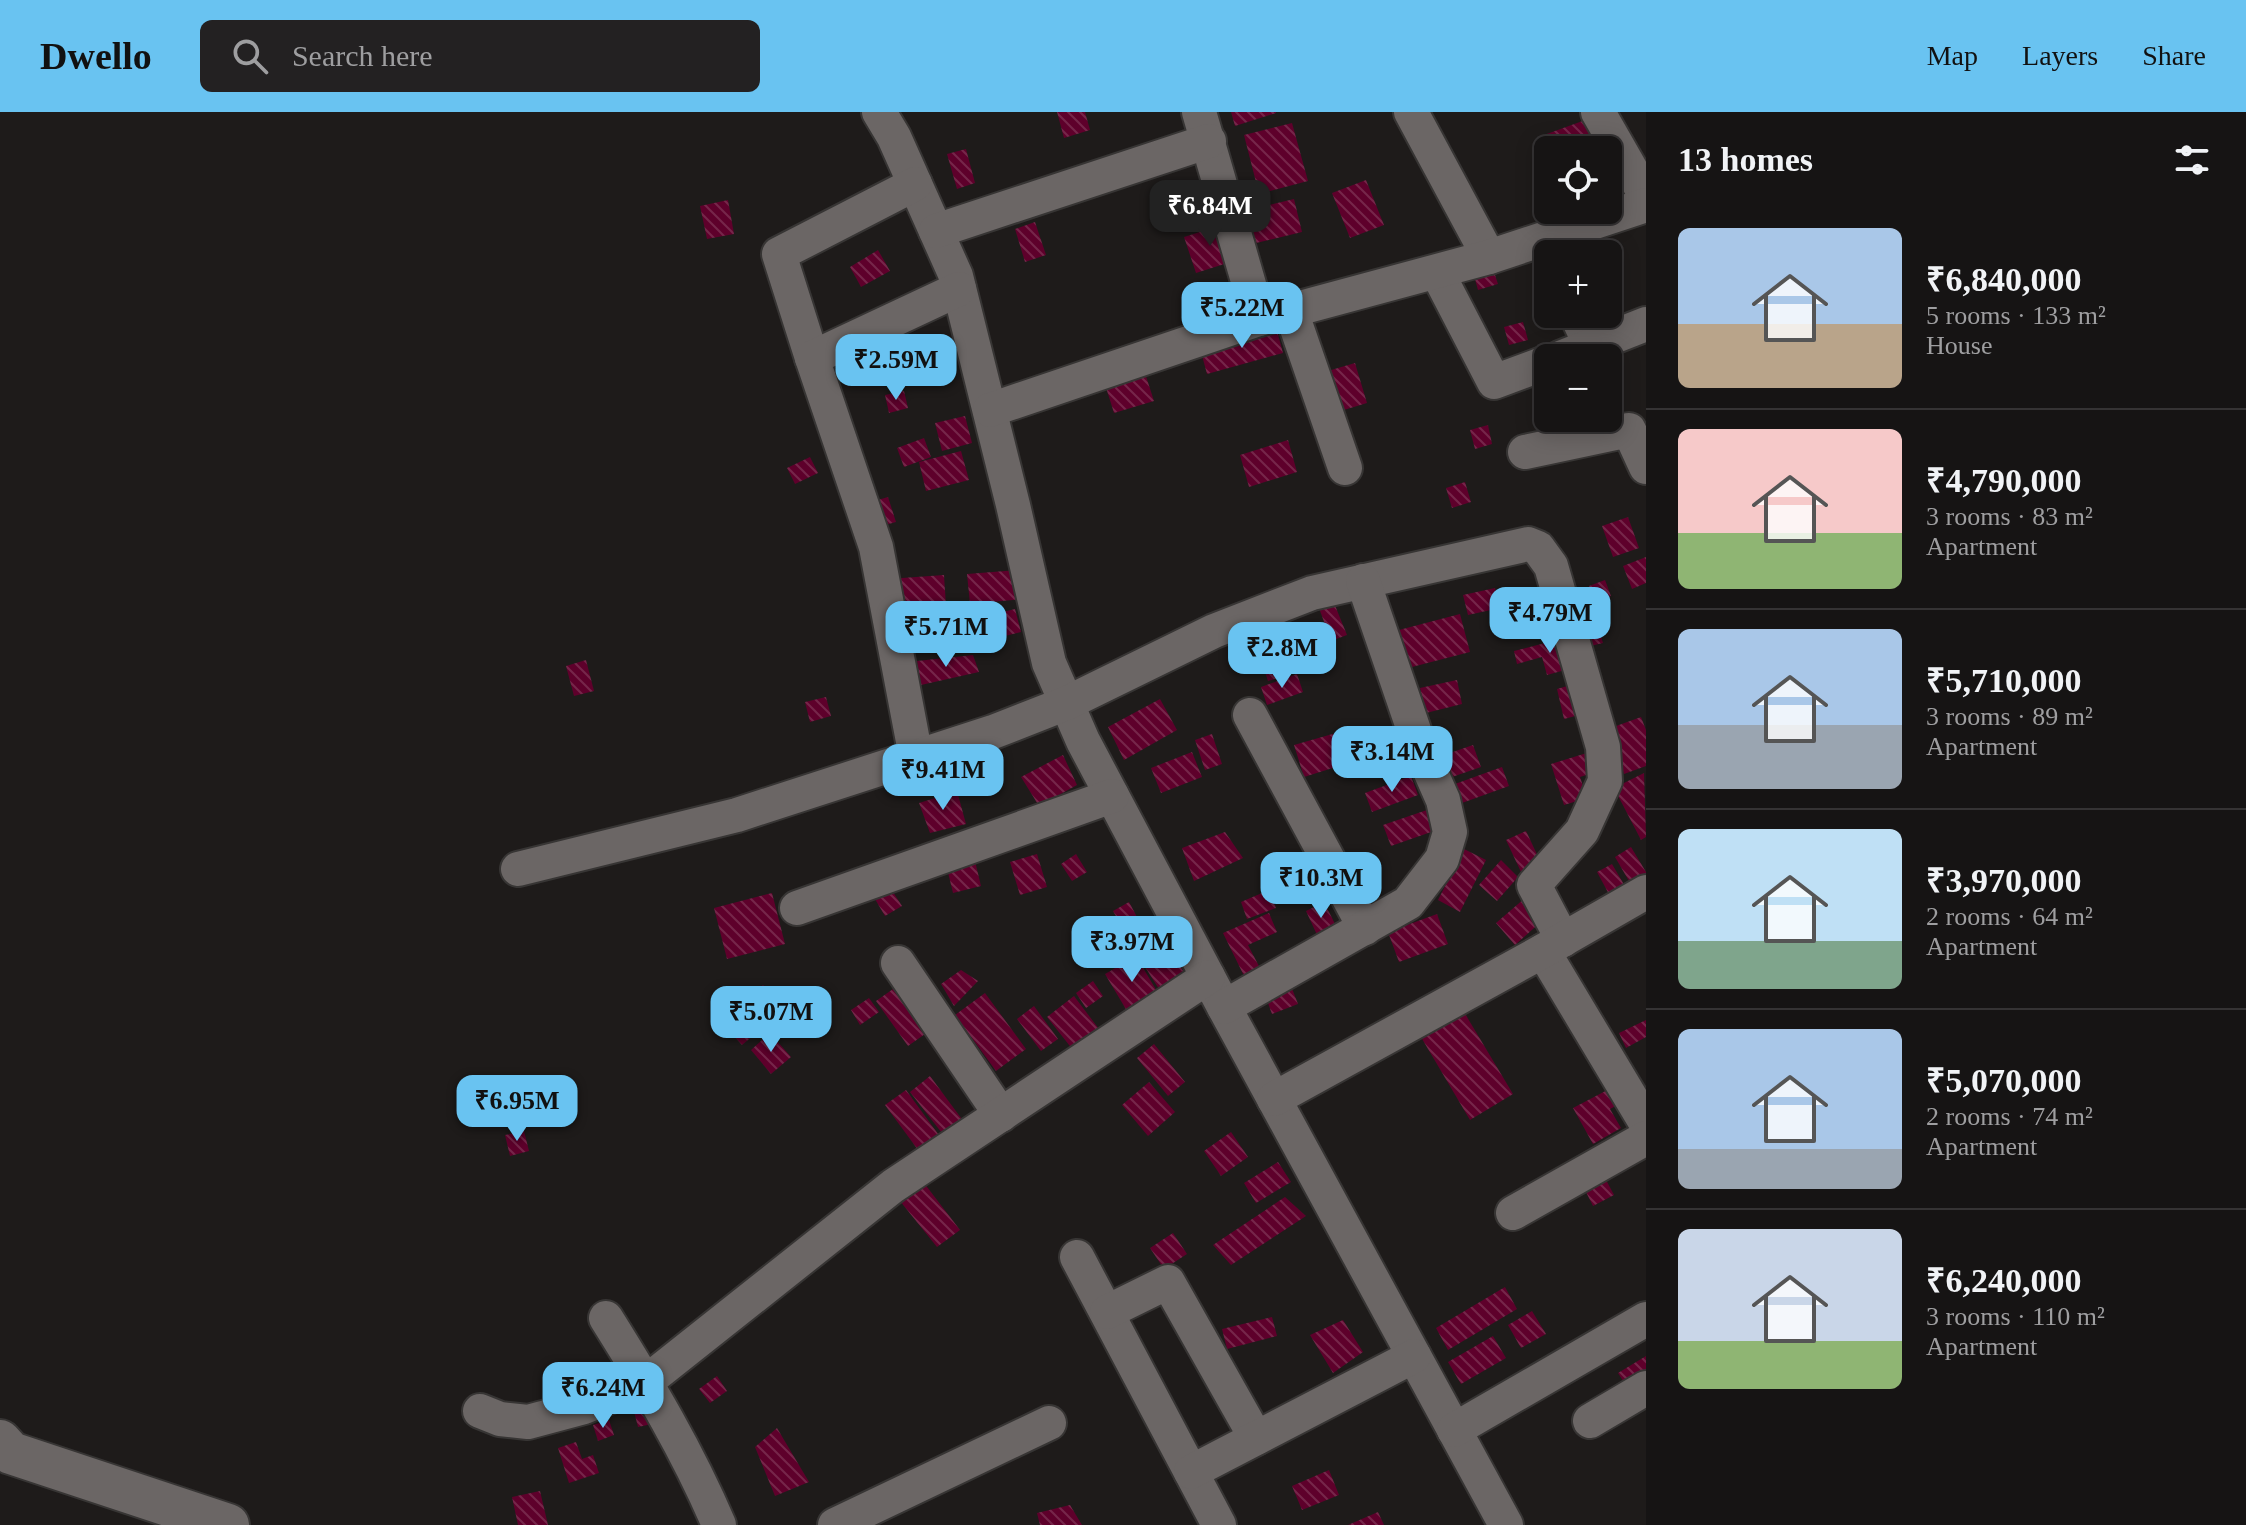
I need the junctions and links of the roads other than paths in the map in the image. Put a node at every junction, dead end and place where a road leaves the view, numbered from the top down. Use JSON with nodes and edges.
{"nodes":[{"id":1,"x":879,"y":112,"type":"edge"},
{"id":2,"x":1411,"y":112,"type":"edge"},
{"id":3,"x":1598,"y":112,"type":"edge"},
{"id":4,"x":1204,"y":126,"type":"edge"},
{"id":5,"x":915,"y":184,"type":"junction"},
{"id":6,"x":1646,"y":196,"type":"edge"},
{"id":7,"x":1646,"y":205,"type":"edge"},
{"id":8,"x":936,"y":231,"type":"junction"},
{"id":9,"x":1563,"y":240,"type":"edge"},
{"id":10,"x":1534,"y":250,"type":"edge"},
{"id":11,"x":1489,"y":257,"type":"junction"},
{"id":12,"x":1437,"y":272,"type":"junction"},
{"id":13,"x":959,"y":289,"type":"junction"},
{"id":14,"x":1275,"y":315,"type":"junction"},
{"id":15,"x":1646,"y":324,"type":"edge"},
{"id":16,"x":1596,"y":344,"type":"edge"},
{"id":17,"x":812,"y":358,"type":"junction"},
{"id":18,"x":1534,"y":367,"type":"edge"},
{"id":19,"x":990,"y":410,"type":"junction"},
{"id":20,"x":1525,"y":452,"type":"dead end"},
{"id":21,"x":1646,"y":467,"type":"edge"},
{"id":22,"x":1345,"y":468,"type":"dead end"},
{"id":23,"x":1363,"y":581,"type":"junction"},
{"id":24,"x":1067,"y":703,"type":"junction"},
{"id":25,"x":1250,"y":715,"type":"dead end"},
{"id":26,"x":916,"y":757,"type":"junction"},
{"id":27,"x":1112,"y":796,"type":"junction"},
{"id":28,"x":518,"y":869,"type":"dead end"},
{"id":29,"x":1646,"y":892,"type":"edge"},
{"id":30,"x":797,"y":908,"type":"dead end"},
{"id":31,"x":1365,"y":928,"type":"junction"},
{"id":32,"x":1553,"y":946,"type":"junction"},
{"id":33,"x":898,"y":963,"type":"dead end"},
{"id":34,"x":1208,"y":977,"type":"junction"},
{"id":35,"x":1224,"y":1007,"type":"junction"},
{"id":36,"x":1274,"y":1099,"type":"junction"},
{"id":37,"x":1001,"y":1115,"type":"junction"},
{"id":38,"x":1646,"y":1123,"type":"edge"},
{"id":39,"x":1646,"y":1138,"type":"edge"},
{"id":40,"x":1513,"y":1213,"type":"dead end"},
{"id":41,"x":1077,"y":1257,"type":"dead end"},
{"id":42,"x":1107,"y":1312,"type":"junction"},
{"id":43,"x":606,"y":1318,"type":"dead end"},
{"id":44,"x":1646,"y":1319,"type":"edge"},
{"id":45,"x":1414,"y":1356,"type":"junction"},
{"id":46,"x":646,"y":1382,"type":"junction"},
{"id":47,"x":1646,"y":1388,"type":"edge"},
{"id":48,"x":480,"y":1411,"type":"dead end"},
{"id":49,"x":1590,"y":1421,"type":"dead end"},
{"id":50,"x":1049,"y":1423,"type":"dead end"},
{"id":51,"x":1454,"y":1430,"type":"junction"},
{"id":52,"x":1256,"y":1438,"type":"junction"},
{"id":53,"x":0,"y":1441,"type":"edge"},
{"id":54,"x":1191,"y":1472,"type":"junction"},
{"id":55,"x":868,"y":1518,"type":"edge"},
{"id":56,"x":228,"y":1525,"type":"edge"},
{"id":57,"x":719,"y":1525,"type":"edge"},
{"id":58,"x":835,"y":1525,"type":"edge"},
{"id":59,"x":1219,"y":1525,"type":"edge"},
{"id":60,"x":1506,"y":1525,"type":"edge"}],
"edges":[{"from":1,"to":5,"type":"street"},
{"from":2,"to":11,"type":"street"},
{"from":3,"to":6,"type":"street"},
{"from":4,"to":8,"type":"street"},
{"from":4,"to":14,"type":"street"},
{"from":5,"to":8,"type":"street"},
{"from":5,"to":17,"type":"street"},
{"from":7,"to":9,"type":"street"},
{"from":8,"to":13,"type":"street"},
{"from":10,"to":11,"type":"street"},
{"from":11,"to":12,"type":"street"},
{"from":12,"to":14,"type":"street"},
{"from":12,"to":18,"type":"street"},
{"from":13,"to":17,"type":"street"},
{"from":13,"to":19,"type":"street"},
{"from":14,"to":19,"type":"street"},
{"from":14,"to":22,"type":"street"},
{"from":15,"to":16,"type":"street"},
{"from":17,"to":26,"type":"street"},
{"from":19,"to":24,"type":"street"},
{"from":20,"to":21,"type":"street"},
{"from":23,"to":24,"type":"street"},
{"from":23,"to":31,"type":"street"},
{"from":23,"to":32,"type":"street"},
{"from":24,"to":26,"type":"street"},
{"from":24,"to":27,"type":"street"},
{"from":25,"to":31,"type":"street"},
{"from":26,"to":28,"type":"street"},
{"from":27,"to":30,"type":"street"},
{"from":27,"to":34,"type":"street"},
{"from":29,"to":32,"type":"street"},
{"from":31,"to":35,"type":"street"},
{"from":32,"to":36,"type":"street"},
{"from":32,"to":38,"type":"street"},
{"from":33,"to":37,"type":"street"},
{"from":34,"to":35,"type":"street"},
{"from":34,"to":37,"type":"street"},
{"from":35,"to":36,"type":"street"},
{"from":36,"to":45,"type":"street"},
{"from":37,"to":46,"type":"street"},
{"from":39,"to":40,"type":"street"},
{"from":41,"to":42,"type":"street"},
{"from":42,"to":52,"type":"street"},
{"from":42,"to":54,"type":"street"},
{"from":43,"to":46,"type":"street"},
{"from":44,"to":51,"type":"street"},
{"from":45,"to":51,"type":"street"},
{"from":45,"to":52,"type":"street"},
{"from":46,"to":48,"type":"street"},
{"from":46,"to":57,"type":"street"},
{"from":47,"to":49,"type":"street"},
{"from":50,"to":55,"type":"street"},
{"from":51,"to":60,"type":"street"},
{"from":52,"to":54,"type":"street"},
{"from":53,"to":56,"type":"street"},
{"from":54,"to":59,"type":"street"},
{"from":55,"to":58,"type":"street"}]}
